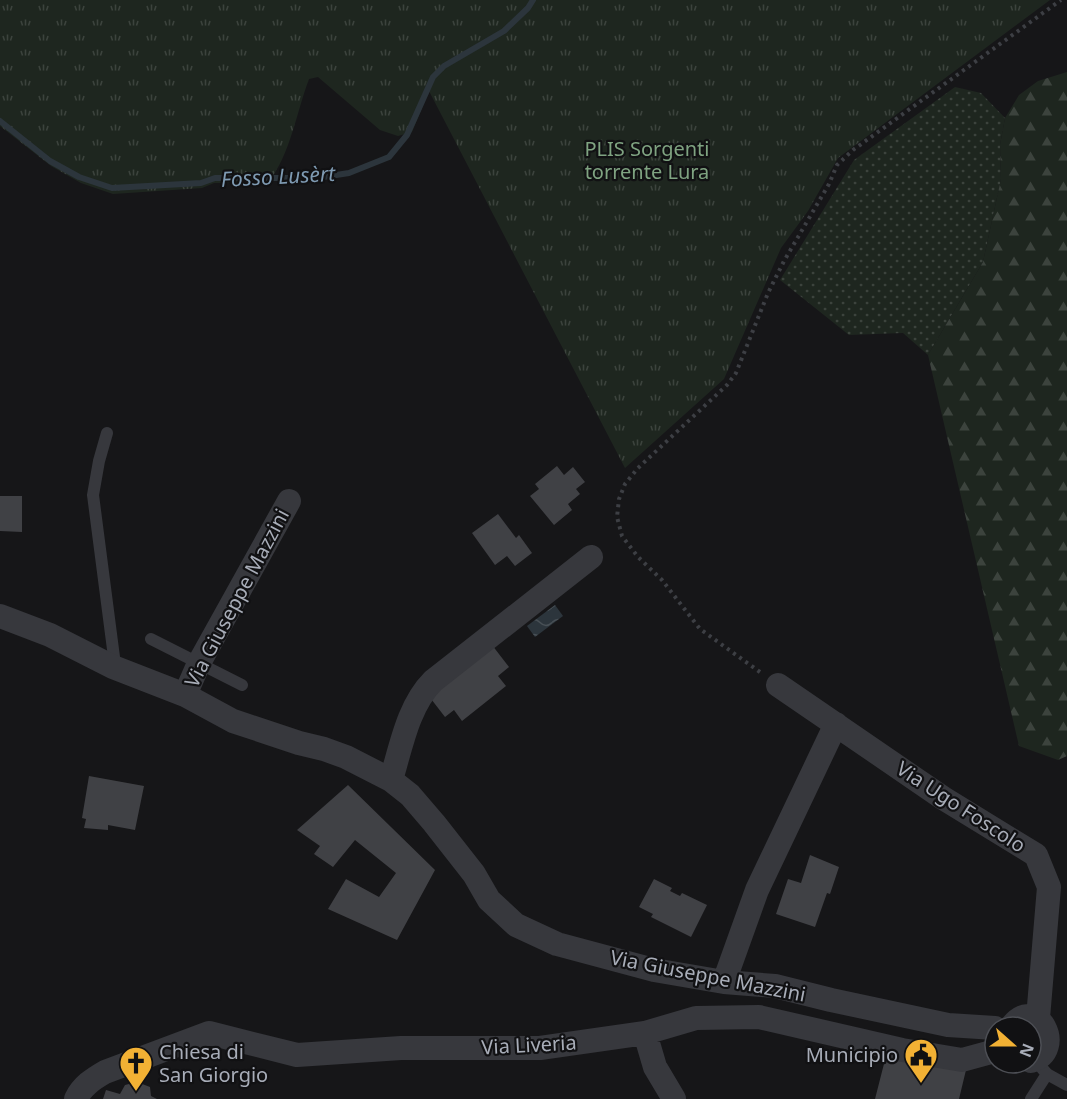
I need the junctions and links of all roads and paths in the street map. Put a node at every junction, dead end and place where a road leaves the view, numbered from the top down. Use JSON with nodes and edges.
{"nodes":[{"id":1,"x":1061,"y":0,"type":"edge"},
{"id":2,"x":107,"y":433,"type":"dead end"},
{"id":3,"x":290,"y":501,"type":"dead end"},
{"id":4,"x":591,"y":557,"type":"dead end"},
{"id":5,"x":0,"y":616,"type":"edge"},
{"id":6,"x":151,"y":639,"type":"dead end"},
{"id":7,"x":199,"y":663,"type":"junction"},
{"id":8,"x":113,"y":667,"type":"junction"},
{"id":9,"x":242,"y":685,"type":"dead end"},
{"id":10,"x":778,"y":685,"type":"joint"},
{"id":11,"x":185,"y":695,"type":"junction"},
{"id":12,"x":836,"y":724,"type":"junction"},
{"id":13,"x":391,"y":780,"type":"junction"},
{"id":14,"x":724,"y":982,"type":"junction"},
{"id":15,"x":983,"y":1027,"type":"edge"},
{"id":16,"x":1052,"y":1031,"type":"edge"},
{"id":17,"x":645,"y":1033,"type":"junction"},
{"id":18,"x":983,"y":1054,"type":"edge"},
{"id":19,"x":1043,"y":1057,"type":"edge"},
{"id":20,"x":1043,"y":1068,"type":"edge"},
{"id":21,"x":1036,"y":1075,"type":"edge"},
{"id":22,"x":1067,"y":1085,"type":"edge"},
{"id":23,"x":76,"y":1099,"type":"edge"},
{"id":24,"x":674,"y":1099,"type":"edge"},
{"id":25,"x":1031,"y":1099,"type":"edge"}],
"edges":[{"from":1,"to":10,"type":"path"},
{"from":2,"to":8,"type":"lane"},
{"from":3,"to":7,"type":"street","name":"Via Giuseppe Mazzini"},
{"from":4,"to":13,"type":"street"},
{"from":5,"to":8,"type":"street","name":"Via Giuseppe Mazzini"},
{"from":6,"to":7,"type":"lane"},
{"from":7,"to":9,"type":"lane"},
{"from":7,"to":11,"type":"street","name":"Via Giuseppe Mazzini"},
{"from":8,"to":11,"type":"street","name":"Via Giuseppe Mazzini"},
{"from":10,"to":12,"type":"street","name":"Via Ugo Foscolo"},
{"from":11,"to":13,"type":"street","name":"Via Giuseppe Mazzini"},
{"from":12,"to":14,"type":"street"},
{"from":12,"to":16,"type":"street","name":"Via Ugo Foscolo"},
{"from":13,"to":14,"type":"street","name":"Via Giuseppe Mazzini"},
{"from":14,"to":15,"type":"street","name":"Via Giuseppe Mazzini"},
{"from":16,"to":19,"type":"street"},
{"from":17,"to":18,"type":"street","name":"Via Liveria"},
{"from":17,"to":23,"type":"street","name":"Via Liveria"},
{"from":17,"to":24,"type":"street"},
{"from":20,"to":22,"type":"lane"},
{"from":21,"to":25,"type":"lane"}]}
